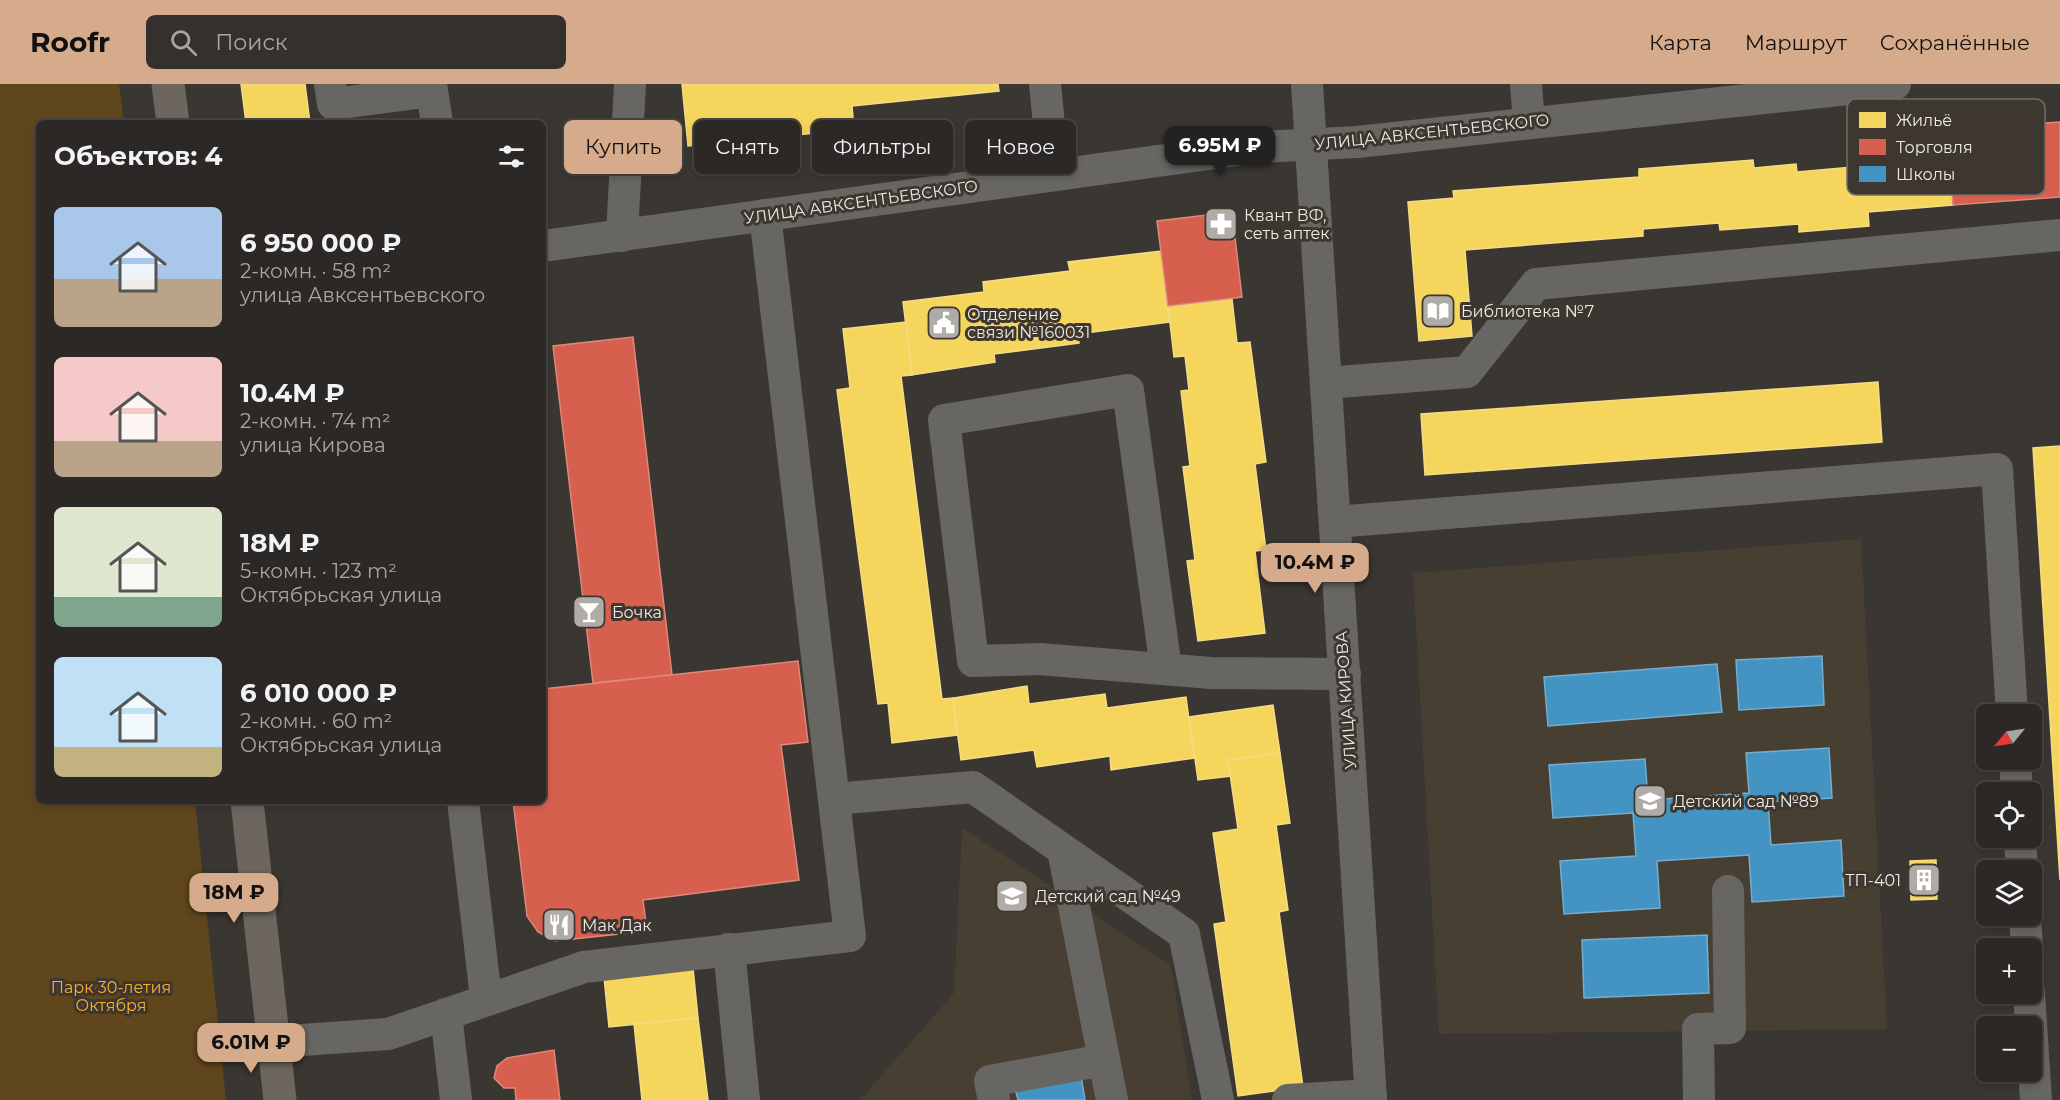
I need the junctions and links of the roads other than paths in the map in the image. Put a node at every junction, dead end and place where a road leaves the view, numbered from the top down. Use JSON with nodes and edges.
{"nodes":[{"id":1,"x":168,"y":84,"type":"edge"},
{"id":2,"x":330,"y":84,"type":"edge"},
{"id":3,"x":630,"y":84,"type":"edge"},
{"id":4,"x":1045,"y":84,"type":"edge"},
{"id":5,"x":1307,"y":84,"type":"edge"},
{"id":6,"x":1526,"y":84,"type":"edge"},
{"id":7,"x":1895,"y":84,"type":"edge"},
{"id":8,"x":432,"y":88,"type":"edge"},
{"id":9,"x":172,"y":120,"type":"edge"},
{"id":10,"x":437,"y":120,"type":"edge"},
{"id":11,"x":1529,"y":123,"type":"junction"},
{"id":12,"x":1311,"y":144,"type":"junction"},
{"id":13,"x":1054,"y":175,"type":"junction"},
{"id":14,"x":765,"y":215,"type":"junction"},
{"id":15,"x":2060,"y":235,"type":"edge"},
{"id":16,"x":622,"y":236,"type":"junction"},
{"id":17,"x":546,"y":246,"type":"edge"},
{"id":18,"x":1326,"y":383,"type":"junction"},
{"id":19,"x":1335,"y":522,"type":"junction"},
{"id":20,"x":1166,"y":669,"type":"junction"},
{"id":21,"x":1345,"y":674,"type":"junction"},
{"id":22,"x":2011,"y":704,"type":"edge"},
{"id":23,"x":834,"y":799,"type":"junction"},
{"id":24,"x":246,"y":804,"type":"edge"},
{"id":25,"x":463,"y":804,"type":"edge"},
{"id":26,"x":1063,"y":850,"type":"junction"},
{"id":27,"x":1728,"y":891,"type":"dead end"},
{"id":28,"x":729,"y":949,"type":"junction"},
{"id":29,"x":486,"y":998,"type":"junction"},
{"id":30,"x":2030,"y":1004,"type":"edge"},
{"id":31,"x":446,"y":1014,"type":"junction"},
{"id":32,"x":273,"y":1042,"type":"junction"},
{"id":33,"x":1104,"y":1060,"type":"junction"},
{"id":34,"x":1371,"y":1098,"type":"edge"},
{"id":35,"x":280,"y":1100,"type":"edge"},
{"id":36,"x":456,"y":1100,"type":"edge"},
{"id":37,"x":744,"y":1100,"type":"edge"},
{"id":38,"x":994,"y":1100,"type":"edge"},
{"id":39,"x":1112,"y":1100,"type":"edge"},
{"id":40,"x":1218,"y":1100,"type":"edge"},
{"id":41,"x":1288,"y":1100,"type":"edge"},
{"id":42,"x":1699,"y":1100,"type":"edge"},
{"id":43,"x":2036,"y":1100,"type":"edge"}],
"edges":[{"from":1,"to":9,"type":"main road"},
{"from":2,"to":8,"type":"street"},
{"from":3,"to":16,"type":"street"},
{"from":4,"to":13,"type":"street"},
{"from":5,"to":12,"type":"street","name":"УЛИЦА КИРОВА"},
{"from":6,"to":11,"type":"street"},
{"from":7,"to":11,"type":"street","name":"УЛИЦА АВКСЕНТЬЕВСКОГО"},
{"from":8,"to":10,"type":"street"},
{"from":11,"to":12,"type":"street","name":"УЛИЦА АВКСЕНТЬЕВСКОГО"},
{"from":12,"to":13,"type":"street","name":"УЛИЦА АВКСЕНТЬЕВСКОГО"},
{"from":12,"to":18,"type":"street","name":"УЛИЦА КИРОВА"},
{"from":13,"to":14,"type":"street","name":"УЛИЦА АВКСЕНТЬЕВСКОГО"},
{"from":14,"to":16,"type":"street","name":"УЛИЦА АВКСЕНТЬЕВСКОГО"},
{"from":14,"to":23,"type":"street"},
{"from":15,"to":18,"type":"street"},
{"from":16,"to":17,"type":"street","name":"УЛИЦА АВКСЕНТЬЕВСКОГО"},
{"from":18,"to":19,"type":"street","name":"УЛИЦА КИРОВА"},
{"from":19,"to":21,"type":"street","name":"УЛИЦА КИРОВА"},
{"from":19,"to":22,"type":"street"},
{"from":20,"to":20,"type":"street"},
{"from":20,"to":21,"type":"street"},
{"from":21,"to":34,"type":"street","name":"УЛИЦА КИРОВА"},
{"from":23,"to":26,"type":"street"},
{"from":23,"to":28,"type":"street"},
{"from":24,"to":32,"type":"main road"},
{"from":25,"to":29,"type":"street"},
{"from":26,"to":33,"type":"street"},
{"from":26,"to":40,"type":"street"},
{"from":27,"to":42,"type":"street"},
{"from":28,"to":29,"type":"street"},
{"from":28,"to":37,"type":"street"},
{"from":29,"to":31,"type":"street"},
{"from":30,"to":43,"type":"street"},
{"from":31,"to":32,"type":"street"},
{"from":31,"to":36,"type":"street"},
{"from":32,"to":35,"type":"main road"},
{"from":33,"to":38,"type":"street"},
{"from":33,"to":39,"type":"street"},
{"from":34,"to":41,"type":"street"}]}
